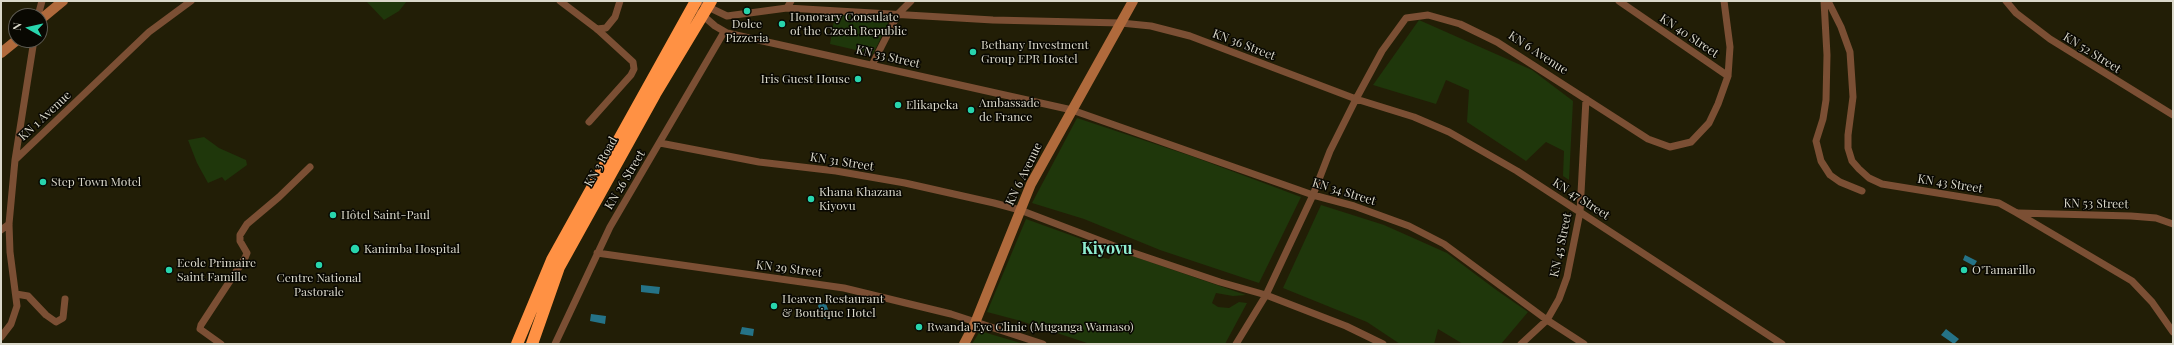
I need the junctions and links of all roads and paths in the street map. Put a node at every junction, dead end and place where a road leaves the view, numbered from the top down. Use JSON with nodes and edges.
{"nodes":[{"id":1,"x":63,"y":1,"type":"edge"},
{"id":2,"x":191,"y":1,"type":"edge"},
{"id":3,"x":560,"y":1,"type":"edge"},
{"id":4,"x":620,"y":1,"type":"edge"},
{"id":5,"x":791,"y":1,"type":"edge"},
{"id":6,"x":911,"y":1,"type":"edge"},
{"id":7,"x":1133,"y":1,"type":"edge"},
{"id":8,"x":1619,"y":1,"type":"edge"},
{"id":9,"x":1724,"y":1,"type":"edge"},
{"id":10,"x":1824,"y":1,"type":"edge"},
{"id":11,"x":1828,"y":1,"type":"edge"},
{"id":12,"x":2006,"y":1,"type":"edge"},
{"id":13,"x":700,"y":5,"type":"edge"},
{"id":14,"x":786,"y":8,"type":"junction"},
{"id":15,"x":48,"y":13,"type":"edge"},
{"id":16,"x":898,"y":14,"type":"junction"},
{"id":17,"x":1121,"y":23,"type":"junction"},
{"id":18,"x":597,"y":29,"type":"junction"},
{"id":19,"x":724,"y":32,"type":"junction"},
{"id":20,"x":33,"y":48,"type":"edge"},
{"id":21,"x":872,"y":65,"type":"junction"},
{"id":22,"x":1728,"y":76,"type":"junction"},
{"id":23,"x":1356,"y":99,"type":"junction"},
{"id":24,"x":1586,"y":99,"type":"junction"},
{"id":25,"x":1072,"y":110,"type":"junction"},
{"id":26,"x":2173,"y":115,"type":"edge"},
{"id":27,"x":589,"y":122,"type":"dead end"},
{"id":28,"x":660,"y":143,"type":"junction"},
{"id":29,"x":15,"y":160,"type":"junction"},
{"id":30,"x":310,"y":166,"type":"dead end"},
{"id":31,"x":1862,"y":191,"type":"dead end"},
{"id":32,"x":1313,"y":195,"type":"junction"},
{"id":33,"x":1020,"y":210,"type":"junction"},
{"id":34,"x":1580,"y":212,"type":"junction"},
{"id":35,"x":2017,"y":212,"type":"junction"},
{"id":36,"x":9,"y":224,"type":"junction"},
{"id":37,"x":2173,"y":224,"type":"edge"},
{"id":38,"x":1,"y":230,"type":"edge"},
{"id":39,"x":597,"y":253,"type":"junction"},
{"id":40,"x":16,"y":294,"type":"junction"},
{"id":41,"x":1266,"y":295,"type":"junction"},
{"id":42,"x":65,"y":299,"type":"dead end"},
{"id":43,"x":1547,"y":320,"type":"junction"},
{"id":44,"x":975,"y":323,"type":"junction"},
{"id":45,"x":2173,"y":332,"type":"edge"},
{"id":46,"x":1,"y":337,"type":"edge"},
{"id":47,"x":221,"y":344,"type":"edge"},
{"id":48,"x":516,"y":344,"type":"edge"},
{"id":49,"x":532,"y":344,"type":"edge"},
{"id":50,"x":555,"y":344,"type":"edge"},
{"id":51,"x":964,"y":344,"type":"edge"},
{"id":52,"x":1043,"y":344,"type":"edge"},
{"id":53,"x":1236,"y":344,"type":"edge"},
{"id":54,"x":1383,"y":344,"type":"edge"},
{"id":55,"x":1520,"y":344,"type":"edge"},
{"id":56,"x":1584,"y":344,"type":"edge"},
{"id":57,"x":1782,"y":344,"type":"edge"}],
"edges":[{"from":1,"to":15,"type":"main road"},
{"from":2,"to":29,"type":"street","name":"KN 1 Avenue"},
{"from":3,"to":18,"type":"street"},
{"from":4,"to":18,"type":"street"},
{"from":5,"to":14,"type":"street"},
{"from":6,"to":16,"type":"street"},
{"from":7,"to":17,"type":"main road","name":"KN 6 Avenue"},
{"from":8,"to":22,"type":"street","name":"KN 40 Street"},
{"from":9,"to":22,"type":"street","name":"KN 6 Avenue"},
{"from":10,"to":31,"type":"street"},
{"from":11,"to":35,"type":"street","name":"KN 43 Street"},
{"from":12,"to":26,"type":"street","name":"KN 52 Street"},
{"from":13,"to":14,"type":"street","name":"KN 36 Street"},
{"from":13,"to":19,"type":"street","name":"KN 33 Street"},
{"from":13,"to":48,"type":"highway","name":"KN 3 Road"},
{"from":13,"to":49,"type":"highway","name":"KN 3 Road"},
{"from":14,"to":16,"type":"street","name":"KN 36 Street"},
{"from":16,"to":17,"type":"street","name":"KN 36 Street"},
{"from":16,"to":21,"type":"street"},
{"from":17,"to":23,"type":"street","name":"KN 36 Street"},
{"from":17,"to":25,"type":"main road","name":"KN 6 Avenue"},
{"from":18,"to":27,"type":"street"},
{"from":19,"to":21,"type":"street","name":"KN 33 Street"},
{"from":19,"to":28,"type":"street","name":"KN 26 Street"},
{"from":20,"to":29,"type":"street"},
{"from":21,"to":25,"type":"street","name":"KN 33 Street"},
{"from":22,"to":24,"type":"street","name":"KN 6 Avenue"},
{"from":23,"to":24,"type":"street","name":"KN 6 Avenue"},
{"from":23,"to":32,"type":"street","name":"KN 6 Avenue"},
{"from":23,"to":34,"type":"street","name":"KN 47 Street"},
{"from":24,"to":34,"type":"street","name":"KN 45 Street"},
{"from":25,"to":32,"type":"street","name":"KN 34 Street"},
{"from":25,"to":33,"type":"main road","name":"KN 6 Avenue"},
{"from":28,"to":33,"type":"street","name":"KN 31 Street"},
{"from":28,"to":39,"type":"street","name":"KN 26 Street"},
{"from":29,"to":36,"type":"street"},
{"from":30,"to":47,"type":"street"},
{"from":32,"to":41,"type":"street","name":"KN 6 Avenue"},
{"from":32,"to":43,"type":"street","name":"KN 34 Street"},
{"from":33,"to":41,"type":"street","name":"KN 31 Street"},
{"from":33,"to":44,"type":"main road","name":"KN 6 Avenue"},
{"from":34,"to":43,"type":"street","name":"KN 45 Street"},
{"from":34,"to":57,"type":"street","name":"KN 47 Street"},
{"from":35,"to":37,"type":"street","name":"KN 53 Street"},
{"from":35,"to":45,"type":"street","name":"KN 43 Street"},
{"from":36,"to":38,"type":"street"},
{"from":36,"to":40,"type":"street"},
{"from":39,"to":44,"type":"street","name":"KN 29 Street"},
{"from":39,"to":50,"type":"street","name":"KN 26 Street"},
{"from":40,"to":42,"type":"street"},
{"from":40,"to":46,"type":"street"},
{"from":41,"to":53,"type":"street","name":"KN 6 Avenue"},
{"from":41,"to":54,"type":"street","name":"KN 31 Street"},
{"from":43,"to":55,"type":"street","name":"KN 45 Street"},
{"from":43,"to":56,"type":"street","name":"KN 34 Street"},
{"from":44,"to":51,"type":"main road","name":"KN 6 Avenue"},
{"from":44,"to":52,"type":"street","name":"KN 29 Street"}]}
